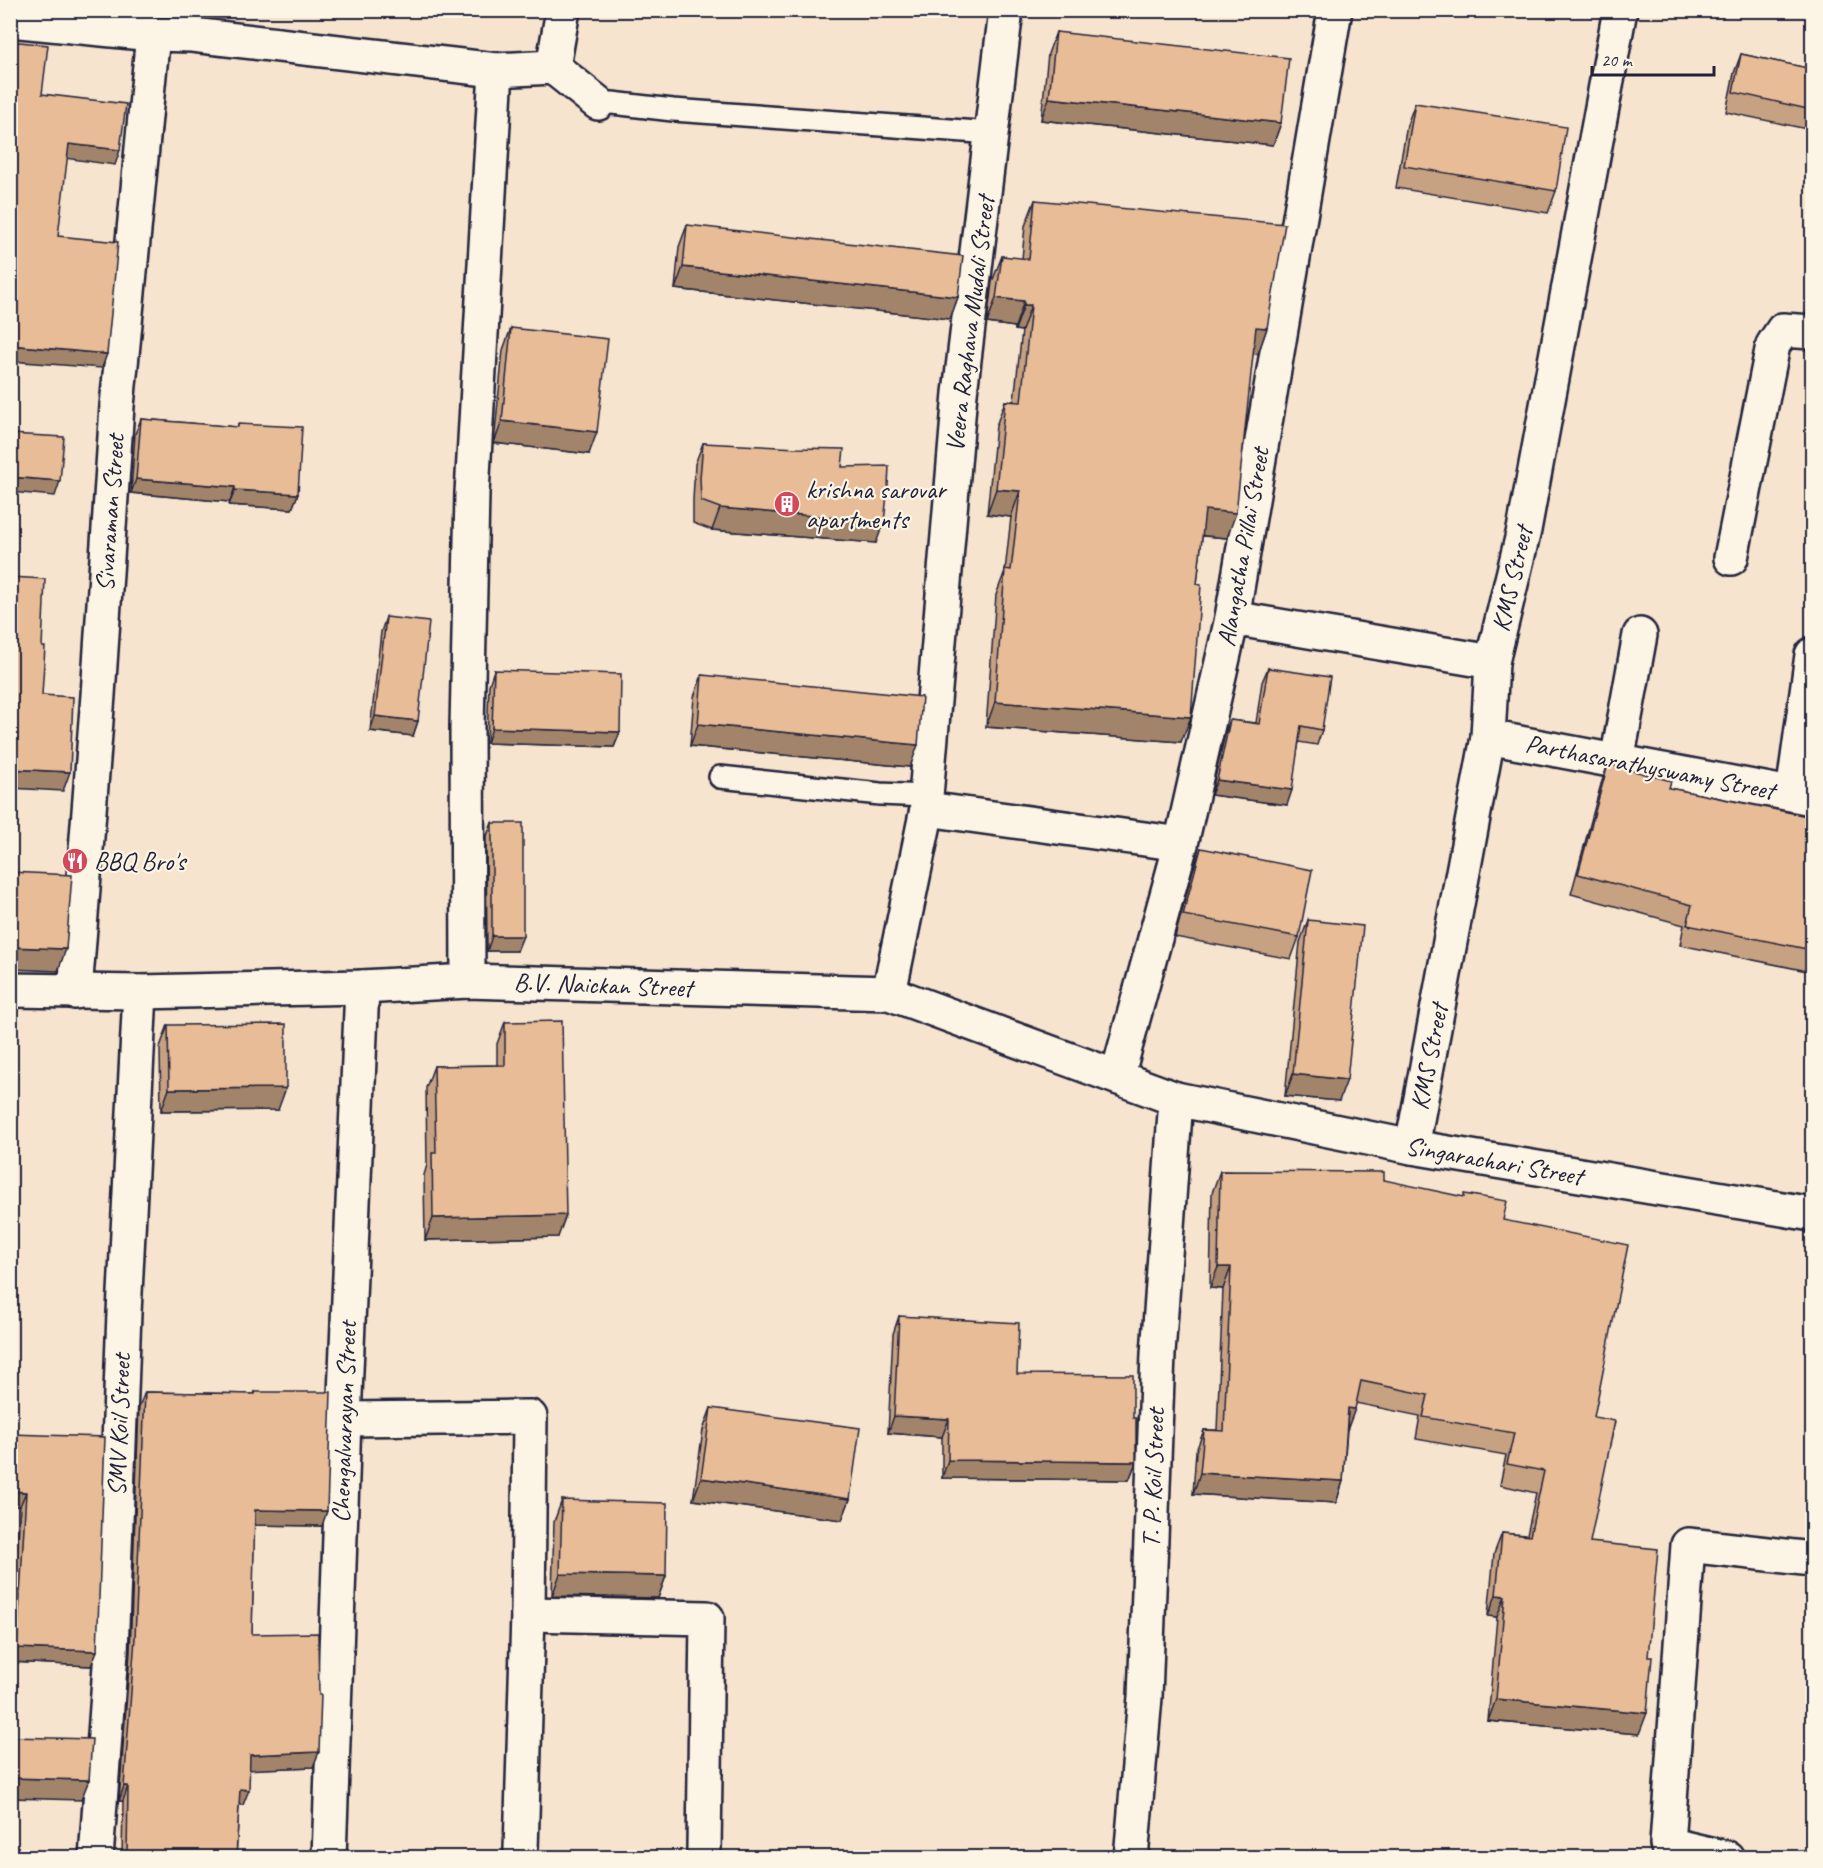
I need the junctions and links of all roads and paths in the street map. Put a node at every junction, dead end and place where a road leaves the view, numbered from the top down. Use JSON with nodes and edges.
{"nodes":[{"id":1,"x":563,"y":10,"type":"edge"},
{"id":2,"x":1006,"y":10,"type":"edge"},
{"id":3,"x":1335,"y":10,"type":"edge"},
{"id":4,"x":1620,"y":10,"type":"edge"},
{"id":5,"x":10,"y":20,"type":"edge"},
{"id":6,"x":195,"y":23,"type":"edge"},
{"id":7,"x":153,"y":34,"type":"junction"},
{"id":8,"x":553,"y":67,"type":"junction"},
{"id":9,"x":496,"y":70,"type":"junction"},
{"id":10,"x":605,"y":103,"type":"joint"},
{"id":11,"x":992,"y":133,"type":"junction"},
{"id":12,"x":1812,"y":332,"type":"edge"},
{"id":13,"x":1731,"y":558,"type":"dead end"},
{"id":14,"x":1232,"y":618,"type":"junction"},
{"id":15,"x":1640,"y":634,"type":"dead end"},
{"id":16,"x":1812,"y":655,"type":"edge"},
{"id":17,"x":1492,"y":662,"type":"junction"},
{"id":18,"x":1488,"y":737,"type":"junction"},
{"id":19,"x":1617,"y":761,"type":"junction"},
{"id":20,"x":720,"y":777,"type":"dead end"},
{"id":21,"x":1803,"y":796,"type":"edge"},
{"id":22,"x":926,"y":802,"type":"junction"},
{"id":23,"x":1181,"y":844,"type":"junction"},
{"id":24,"x":468,"y":981,"type":"junction"},
{"id":25,"x":362,"y":987,"type":"junction"},
{"id":26,"x":10,"y":990,"type":"edge"},
{"id":27,"x":75,"y":992,"type":"junction"},
{"id":28,"x":140,"y":992,"type":"junction"},
{"id":29,"x":889,"y":993,"type":"junction"},
{"id":30,"x":1117,"y":1077,"type":"junction"},
{"id":31,"x":1176,"y":1099,"type":"junction"},
{"id":32,"x":1412,"y":1147,"type":"junction"},
{"id":33,"x":1812,"y":1214,"type":"edge"},
{"id":34,"x":344,"y":1419,"type":"junction"},
{"id":35,"x":1812,"y":1559,"type":"edge"},
{"id":36,"x":528,"y":1614,"type":"junction"},
{"id":37,"x":520,"y":1850,"type":"dead end"},
{"id":38,"x":704,"y":1850,"type":"dead end"},
{"id":39,"x":96,"y":1857,"type":"edge"},
{"id":40,"x":329,"y":1857,"type":"edge"},
{"id":41,"x":1131,"y":1857,"type":"edge"},
{"id":42,"x":1727,"y":1857,"type":"edge"}],
"edges":[{"from":1,"to":8,"type":"street"},
{"from":2,"to":11,"type":"street","name":"Veera Raghava Mudali Street"},
{"from":3,"to":14,"type":"street","name":"Alangatha Pillai Street"},
{"from":4,"to":17,"type":"street","name":"KMS Street"},
{"from":5,"to":7,"type":"street"},
{"from":6,"to":7,"type":"street"},
{"from":6,"to":9,"type":"street"},
{"from":7,"to":27,"type":"street","name":"Sivaraman Street"},
{"from":8,"to":9,"type":"street"},
{"from":8,"to":10,"type":"street"},
{"from":9,"to":24,"type":"street"},
{"from":10,"to":11,"type":"lane"},
{"from":11,"to":22,"type":"street","name":"Veera Raghava Mudali Street"},
{"from":12,"to":13,"type":"street"},
{"from":14,"to":17,"type":"street"},
{"from":14,"to":23,"type":"street","name":"Alangatha Pillai Street"},
{"from":15,"to":19,"type":"street"},
{"from":16,"to":21,"type":"street"},
{"from":17,"to":18,"type":"street","name":"KMS Street"},
{"from":18,"to":19,"type":"street","name":"Parthasarathyswamy Street"},
{"from":18,"to":32,"type":"street","name":"KMS Street"},
{"from":19,"to":21,"type":"street","name":"Parthasarathyswamy Street"},
{"from":20,"to":22,"type":"lane"},
{"from":22,"to":23,"type":"street"},
{"from":22,"to":29,"type":"street","name":"Veera Raghava Mudali Street"},
{"from":23,"to":30,"type":"street","name":"Alangatha Pillai Street"},
{"from":24,"to":25,"type":"street","name":"B.V. Naickan Street"},
{"from":24,"to":29,"type":"street","name":"B.V. Naickan Street"},
{"from":25,"to":28,"type":"street","name":"B.V. Naickan Street"},
{"from":25,"to":34,"type":"street","name":"Chengalvarayan Street"},
{"from":26,"to":27,"type":"street","name":"B.V. Naickan Street"},
{"from":27,"to":28,"type":"street","name":"B.V. Naickan Street"},
{"from":28,"to":39,"type":"street","name":"SMV Koil Street"},
{"from":29,"to":30,"type":"street","name":"B.V. Naickan Street"},
{"from":30,"to":31,"type":"street","name":"B.V. Naickan Street"},
{"from":31,"to":32,"type":"street","name":"Singarachari Street"},
{"from":31,"to":41,"type":"street","name":"T. P. Koil Street"},
{"from":32,"to":33,"type":"street","name":"Singarachari Street"},
{"from":34,"to":36,"type":"street"},
{"from":34,"to":40,"type":"street","name":"Chengalvarayan Street"},
{"from":35,"to":42,"type":"street"},
{"from":36,"to":37,"type":"street"},
{"from":36,"to":38,"type":"street"}]}
